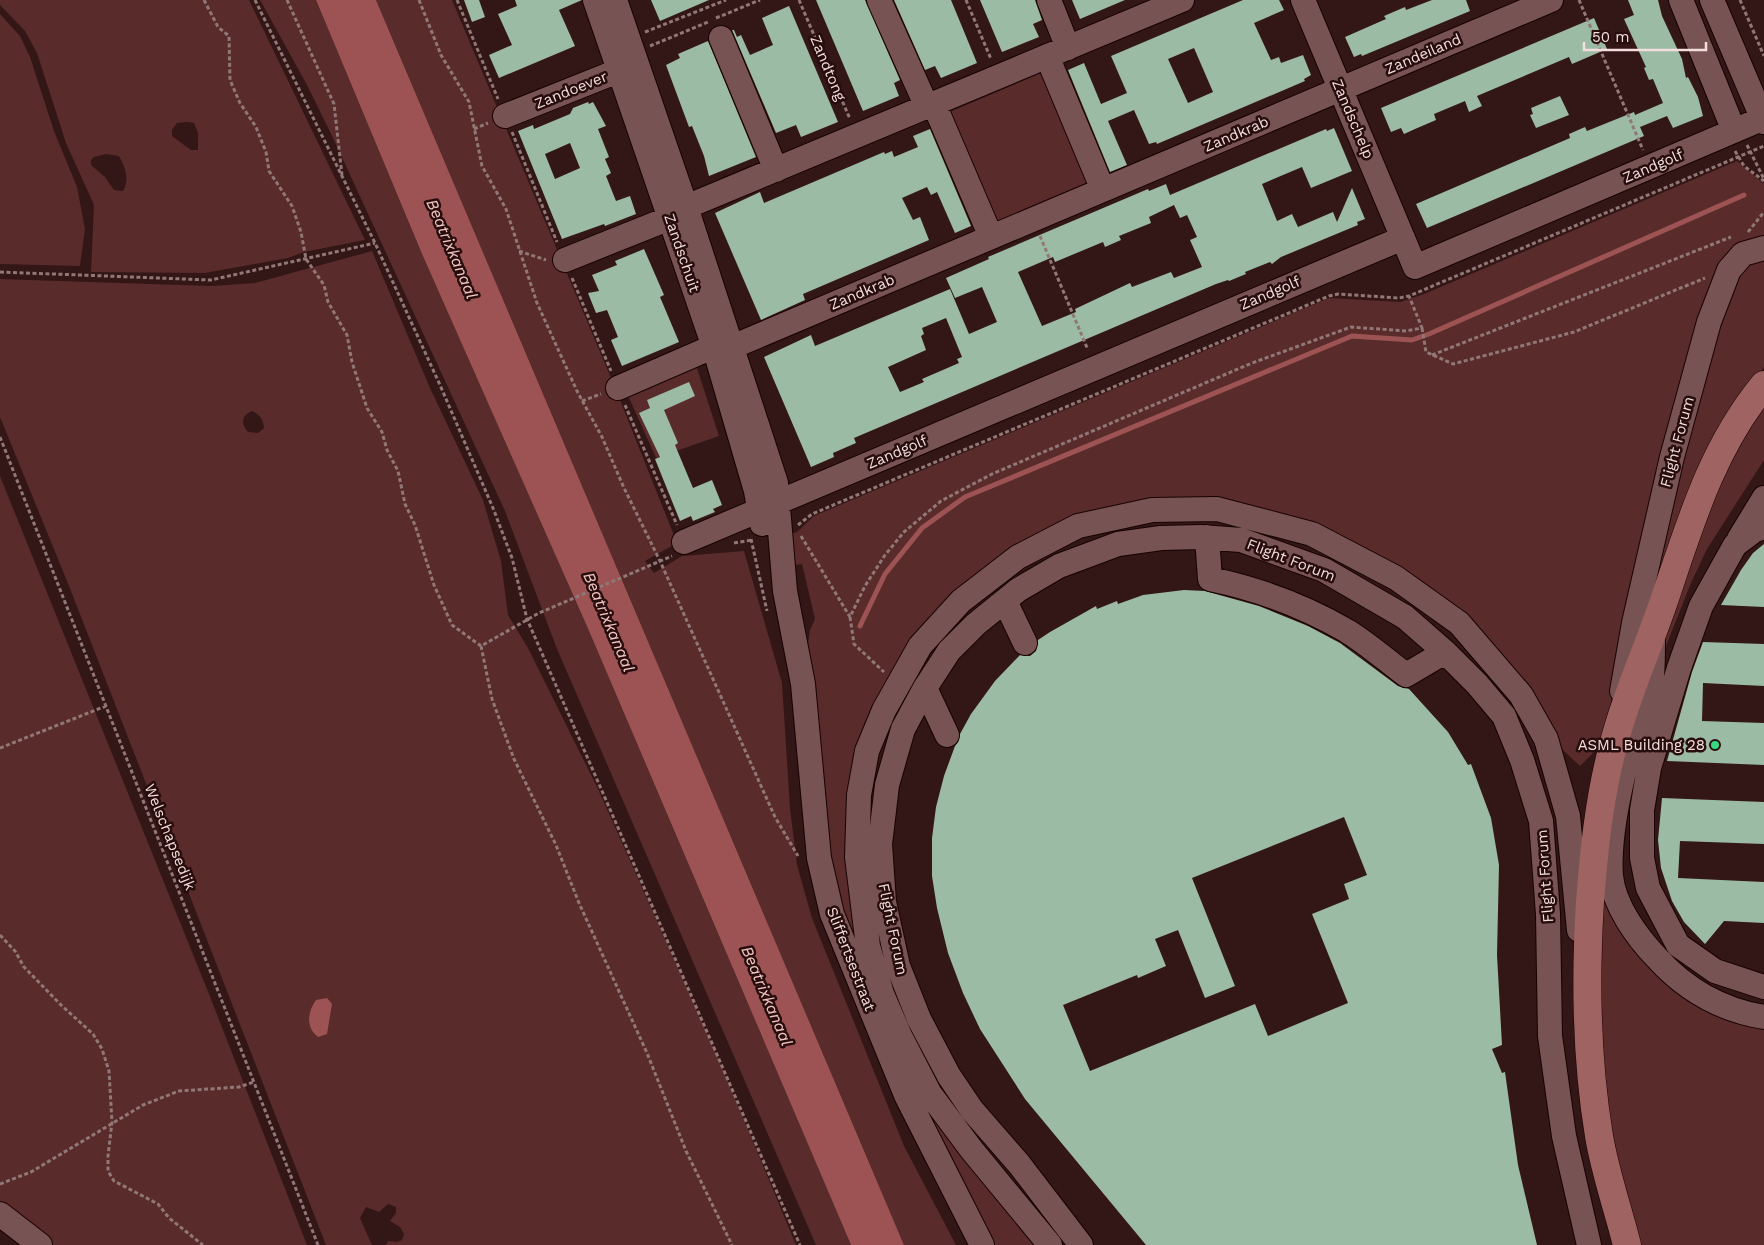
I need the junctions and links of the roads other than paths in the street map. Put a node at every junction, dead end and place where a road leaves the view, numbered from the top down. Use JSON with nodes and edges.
{"nodes":[{"id":1,"x":595,"y":0,"type":"edge"},
{"id":2,"x":615,"y":0,"type":"edge"},
{"id":3,"x":879,"y":0,"type":"edge"},
{"id":4,"x":1049,"y":0,"type":"edge"},
{"id":5,"x":1182,"y":0,"type":"edge"},
{"id":6,"x":1303,"y":0,"type":"edge"},
{"id":7,"x":1551,"y":0,"type":"edge"},
{"id":8,"x":1681,"y":0,"type":"edge"},
{"id":9,"x":1712,"y":0,"type":"edge"},
{"id":10,"x":1502,"y":10,"type":"edge"},
{"id":11,"x":721,"y":38,"type":"dead end"},
{"id":12,"x":1058,"y":52,"type":"junction"},
{"id":13,"x":629,"y":56,"type":"junction"},
{"id":14,"x":1340,"y":89,"type":"junction"},
{"id":15,"x":930,"y":105,"type":"junction"},
{"id":16,"x":505,"y":116,"type":"dead end"},
{"id":17,"x":1763,"y":120,"type":"edge"},
{"id":18,"x":1734,"y":132,"type":"junction"},
{"id":19,"x":776,"y":170,"type":"junction"},
{"id":20,"x":1103,"y":190,"type":"junction"},
{"id":21,"x":678,"y":212,"type":"junction"},
{"id":22,"x":991,"y":237,"type":"junction"},
{"id":23,"x":1750,"y":237,"type":"edge"},
{"id":24,"x":1403,"y":238,"type":"junction"},
{"id":25,"x":565,"y":260,"type":"road end"},
{"id":26,"x":723,"y":347,"type":"junction"},
{"id":27,"x":1764,"y":385,"type":"edge"},
{"id":28,"x":618,"y":388,"type":"dead end"},
{"id":29,"x":1764,"y":498,"type":"edge"},
{"id":30,"x":769,"y":506,"type":"junction"},
{"id":31,"x":1764,"y":527,"type":"edge"},
{"id":32,"x":1207,"y":537,"type":"junction"},
{"id":33,"x":684,"y":542,"type":"dead end"},
{"id":34,"x":1736,"y":544,"type":"junction"},
{"id":35,"x":1393,"y":576,"type":"junction"},
{"id":36,"x":1005,"y":600,"type":"junction"},
{"id":37,"x":1404,"y":617,"type":"junction"},
{"id":38,"x":1454,"y":619,"type":"junction"},
{"id":39,"x":1654,"y":631,"type":"junction"},
{"id":40,"x":1025,"y":642,"type":"dead end"},
{"id":41,"x":1445,"y":652,"type":"junction"},
{"id":42,"x":925,"y":688,"type":"junction"},
{"id":43,"x":947,"y":735,"type":"dead end"},
{"id":44,"x":1612,"y":748,"type":"junction"},
{"id":45,"x":1613,"y":838,"type":"junction"},
{"id":46,"x":1678,"y":945,"type":"junction"},
{"id":47,"x":1764,"y":987,"type":"edge"},
{"id":48,"x":1586,"y":999,"type":"junction"},
{"id":49,"x":1764,"y":1017,"type":"edge"},
{"id":50,"x":930,"y":1094,"type":"junction"},
{"id":51,"x":972,"y":1110,"type":"junction"},
{"id":52,"x":967,"y":1144,"type":"junction"},
{"id":53,"x":0,"y":1214,"type":"edge"},
{"id":54,"x":40,"y":1245,"type":"edge"},
{"id":55,"x":982,"y":1245,"type":"edge"},
{"id":56,"x":1050,"y":1245,"type":"edge"},
{"id":57,"x":1081,"y":1245,"type":"edge"},
{"id":58,"x":1590,"y":1245,"type":"edge"},
{"id":59,"x":1627,"y":1245,"type":"edge"}],
"edges":[{"from":1,"to":13,"type":"street","name":"Zandschuit"},
{"from":2,"to":13,"type":"street","name":"Zandschuit"},
{"from":3,"to":15,"type":"street"},
{"from":4,"to":12,"type":"street"},
{"from":5,"to":12,"type":"street"},
{"from":6,"to":14,"type":"street","name":"Zandschelp"},
{"from":7,"to":10,"type":"street","name":"Zandeiland"},
{"from":8,"to":18,"type":"street"},
{"from":9,"to":17,"type":"street"},
{"from":10,"to":14,"type":"street","name":"Zandeiland"},
{"from":11,"to":19,"type":"street"},
{"from":12,"to":15,"type":"street"},
{"from":12,"to":20,"type":"street"},
{"from":13,"to":16,"type":"street","name":"Zandoever"},
{"from":13,"to":21,"type":"street","name":"Zandschuit"},
{"from":14,"to":20,"type":"street","name":"Zandkrab"},
{"from":14,"to":24,"type":"street","name":"Zandschelp"},
{"from":15,"to":19,"type":"street"},
{"from":15,"to":22,"type":"street"},
{"from":17,"to":18,"type":"street","name":"Zandgolf"},
{"from":18,"to":24,"type":"street","name":"Zandgolf"},
{"from":19,"to":21,"type":"street"},
{"from":20,"to":22,"type":"street","name":"Zandkrab"},
{"from":21,"to":25,"type":"street"},
{"from":21,"to":26,"type":"street","name":"Zandschuit"},
{"from":22,"to":26,"type":"street","name":"Zandkrab"},
{"from":23,"to":44,"type":"street","name":"Flight Forum"},
{"from":24,"to":30,"type":"street","name":"Zandgolf"},
{"from":26,"to":28,"type":"street"},
{"from":26,"to":30,"type":"street","name":"Zandschuit"},
{"from":27,"to":39,"type":"main road","name":"Flight Forum"},
{"from":29,"to":34,"type":"street"},
{"from":30,"to":33,"type":"street"},
{"from":30,"to":55,"type":"street","name":"Sliffertsestraat"},
{"from":31,"to":34,"type":"street"},
{"from":32,"to":36,"type":"street","name":"Flight Forum"},
{"from":32,"to":37,"type":"street","name":"Flight Forum"},
{"from":32,"to":41,"type":"street"},
{"from":34,"to":46,"type":"street"},
{"from":35,"to":37,"type":"street"},
{"from":35,"to":38,"type":"street","name":"Flight Forum"},
{"from":35,"to":50,"type":"street","name":"Flight Forum"},
{"from":36,"to":40,"type":"street"},
{"from":36,"to":42,"type":"street","name":"Flight Forum"},
{"from":37,"to":38,"type":"street"},
{"from":37,"to":41,"type":"street","name":"Flight Forum"},
{"from":38,"to":48,"type":"street","name":"Flight Forum"},
{"from":39,"to":44,"type":"main road","name":"Flight Forum"},
{"from":39,"to":45,"type":"street","name":"Flight Forum"},
{"from":41,"to":58,"type":"street","name":"Flight Forum"},
{"from":42,"to":43,"type":"street"},
{"from":42,"to":51,"type":"street","name":"Flight Forum"},
{"from":44,"to":48,"type":"main road","name":"Flight Forum"},
{"from":45,"to":46,"type":"street"},
{"from":45,"to":49,"type":"street","name":"Flight Forum"},
{"from":46,"to":47,"type":"street"},
{"from":48,"to":59,"type":"main road","name":"Flight Forum"},
{"from":50,"to":51,"type":"street"},
{"from":50,"to":52,"type":"street","name":"Flight Forum"},
{"from":51,"to":52,"type":"street"},
{"from":51,"to":57,"type":"street","name":"Flight Forum"},
{"from":52,"to":56,"type":"street","name":"Flight Forum"},
{"from":53,"to":54,"type":"street"}]}
